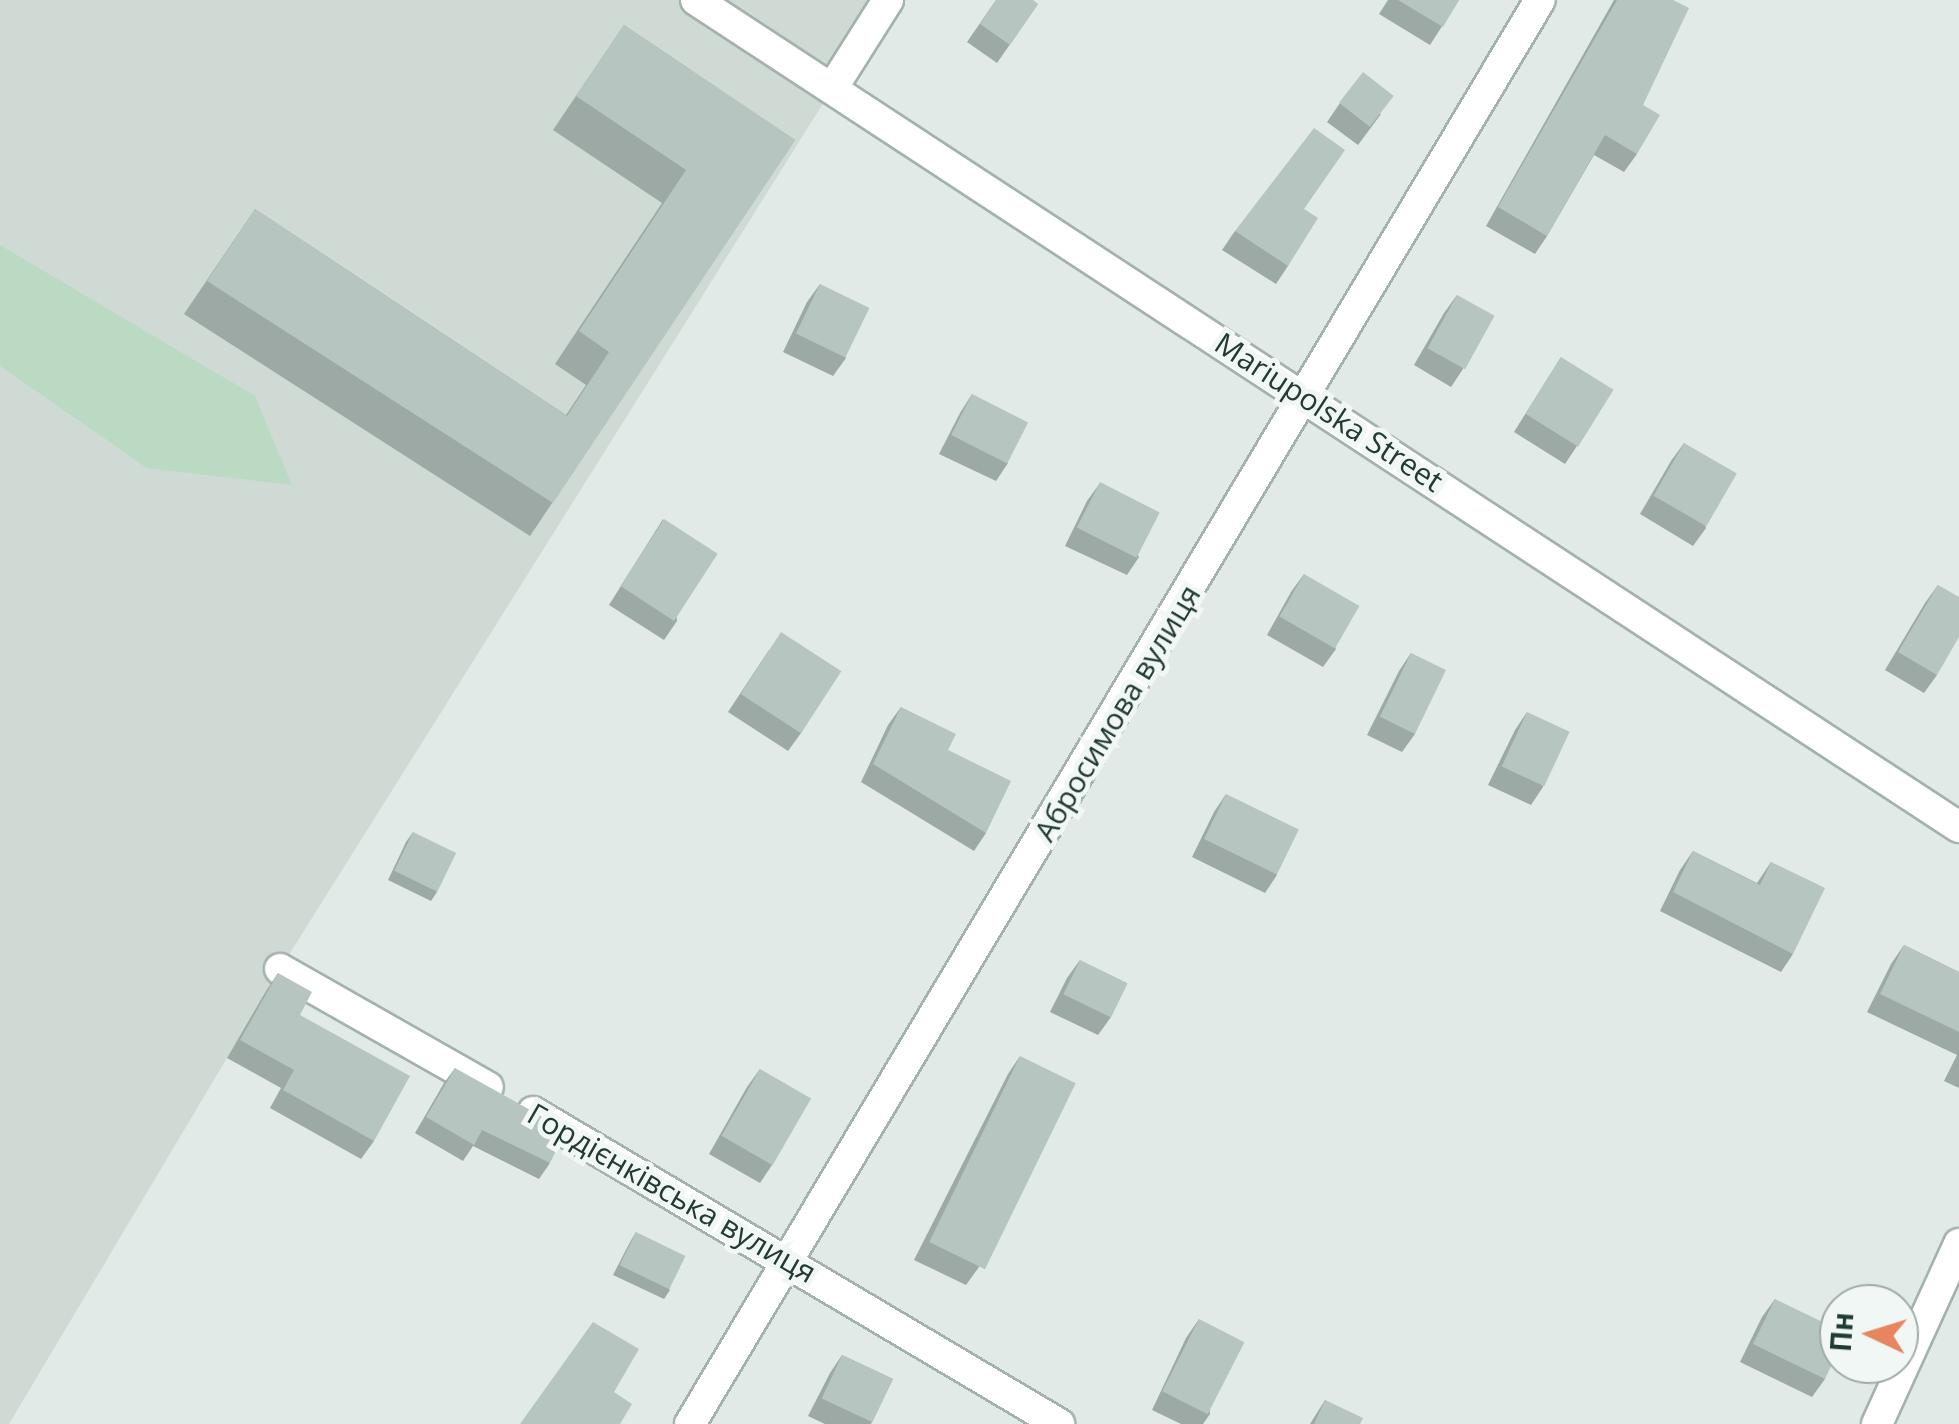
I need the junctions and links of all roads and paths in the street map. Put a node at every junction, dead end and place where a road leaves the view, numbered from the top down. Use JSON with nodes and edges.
{"nodes":[{"id":1,"x":696,"y":0,"type":"edge"},
{"id":2,"x":888,"y":0,"type":"edge"},
{"id":3,"x":1540,"y":0,"type":"edge"},
{"id":4,"x":833,"y":87,"type":"junction"},
{"id":5,"x":1308,"y":398,"type":"junction"},
{"id":6,"x":1959,"y":827,"type":"edge"},
{"id":7,"x":280,"y":969,"type":"edge"},
{"id":8,"x":1959,"y":1244,"type":"edge"},
{"id":9,"x":788,"y":1258,"type":"junction"},
{"id":10,"x":690,"y":1424,"type":"edge"},
{"id":11,"x":1059,"y":1424,"type":"edge"},
{"id":12,"x":1877,"y":1424,"type":"edge"}],
"edges":[{"from":1,"to":4,"type":"street","name":"Mariupolska Street"},
{"from":2,"to":4,"type":"street"},
{"from":3,"to":5,"type":"street","name":"Абросимова вулиця"},
{"from":4,"to":5,"type":"street","name":"Mariupolska Street"},
{"from":5,"to":6,"type":"street","name":"Mariupolska Street"},
{"from":5,"to":9,"type":"street","name":"Абросимова вулиця"},
{"from":7,"to":9,"type":"street","name":"Гордієнківська вулиця"},
{"from":8,"to":12,"type":"street"},
{"from":9,"to":10,"type":"street","name":"Абросимова вулиця"},
{"from":9,"to":11,"type":"street","name":"Гордієнківська вулиця"}]}
